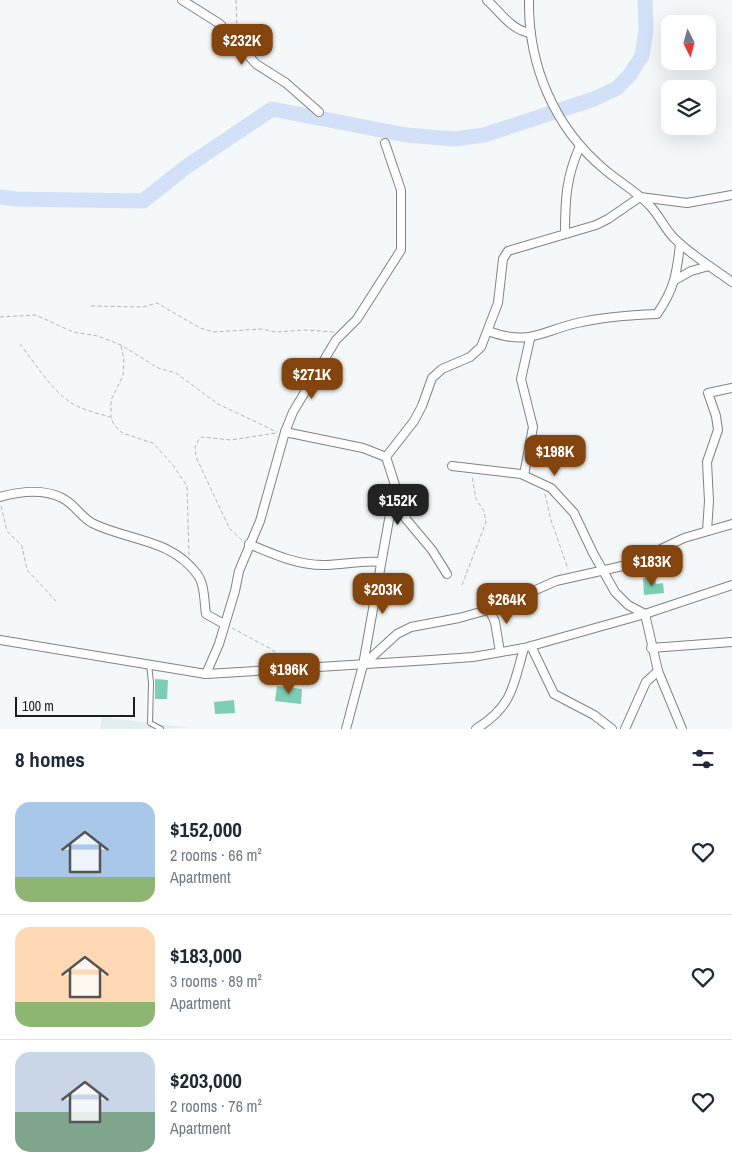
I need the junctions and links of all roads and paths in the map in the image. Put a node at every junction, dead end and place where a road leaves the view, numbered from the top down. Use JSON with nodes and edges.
{"nodes":[{"id":1,"x":182,"y":0,"type":"edge"},
{"id":2,"x":236,"y":0,"type":"edge"},
{"id":3,"x":487,"y":0,"type":"edge"},
{"id":4,"x":529,"y":0,"type":"edge"},
{"id":5,"x":530,"y":33,"type":"junction"},
{"id":6,"x":236,"y":41,"type":"junction"},
{"id":7,"x":319,"y":112,"type":"dead end"},
{"id":8,"x":385,"y":143,"type":"dead end"},
{"id":9,"x":580,"y":146,"type":"junction"},
{"id":10,"x":732,"y":195,"type":"edge"},
{"id":11,"x":640,"y":197,"type":"junction"},
{"id":12,"x":565,"y":234,"type":"junction"},
{"id":13,"x":680,"y":244,"type":"junction"},
{"id":14,"x":709,"y":266,"type":"junction"},
{"id":15,"x":675,"y":280,"type":"junction"},
{"id":16,"x":732,"y":282,"type":"edge"},
{"id":17,"x":92,"y":306,"type":"dead end"},
{"id":18,"x":0,"y":317,"type":"edge"},
{"id":19,"x":488,"y":331,"type":"junction"},
{"id":20,"x":530,"y":339,"type":"junction"},
{"id":21,"x":336,"y":340,"type":"junction"},
{"id":22,"x":20,"y":344,"type":"dead end"},
{"id":23,"x":121,"y":345,"type":"junction"},
{"id":24,"x":732,"y":388,"type":"edge"},
{"id":25,"x":111,"y":417,"type":"junction"},
{"id":26,"x":281,"y":432,"type":"junction"},
{"id":27,"x":386,"y":457,"type":"junction"},
{"id":28,"x":452,"y":466,"type":"dead end"},
{"id":29,"x":470,"y":467,"type":"junction"},
{"id":30,"x":524,"y":475,"type":"junction"},
{"id":31,"x":542,"y":483,"type":"junction"},
{"id":32,"x":395,"y":486,"type":"junction"},
{"id":33,"x":0,"y":497,"type":"edge"},
{"id":34,"x":0,"y":503,"type":"edge"},
{"id":35,"x":732,"y":524,"type":"edge"},
{"id":36,"x":707,"y":531,"type":"junction"},
{"id":37,"x":249,"y":544,"type":"junction"},
{"id":38,"x":185,"y":562,"type":"junction"},
{"id":39,"x":381,"y":562,"type":"junction"},
{"id":40,"x":603,"y":570,"type":"junction"},
{"id":41,"x":447,"y":574,"type":"dead end"},
{"id":42,"x":571,"y":577,"type":"junction"},
{"id":43,"x":462,"y":585,"type":"dead end"},
{"id":44,"x":732,"y":585,"type":"edge"},
{"id":45,"x":56,"y":601,"type":"dead end"},
{"id":46,"x":489,"y":609,"type":"junction"},
{"id":47,"x":645,"y":614,"type":"junction"},
{"id":48,"x":224,"y":624,"type":"junction"},
{"id":49,"x":0,"y":640,"type":"edge"},
{"id":50,"x":732,"y":642,"type":"edge"},
{"id":51,"x":528,"y":647,"type":"junction"},
{"id":52,"x":651,"y":648,"type":"junction"},
{"id":53,"x":500,"y":652,"type":"junction"},
{"id":54,"x":149,"y":664,"type":"junction"},
{"id":55,"x":364,"y":664,"type":"junction"},
{"id":56,"x":293,"y":669,"type":"junction"},
{"id":57,"x":658,"y":671,"type":"junction"},
{"id":58,"x":206,"y":674,"type":"junction"},
{"id":59,"x":161,"y":729,"type":"edge"},
{"id":60,"x":346,"y":729,"type":"edge"},
{"id":61,"x":476,"y":729,"type":"edge"},
{"id":62,"x":612,"y":729,"type":"edge"},
{"id":63,"x":625,"y":729,"type":"edge"},
{"id":64,"x":682,"y":729,"type":"edge"}],
"edges":[{"from":1,"to":6,"type":"street"},
{"from":2,"to":6,"type":"path"},
{"from":3,"to":5,"type":"street"},
{"from":4,"to":5,"type":"street"},
{"from":5,"to":9,"type":"street"},
{"from":6,"to":7,"type":"street"},
{"from":8,"to":21,"type":"street"},
{"from":9,"to":11,"type":"street"},
{"from":9,"to":12,"type":"street"},
{"from":10,"to":11,"type":"street"},
{"from":11,"to":12,"type":"street"},
{"from":11,"to":13,"type":"street"},
{"from":12,"to":19,"type":"street"},
{"from":13,"to":14,"type":"street"},
{"from":13,"to":15,"type":"street"},
{"from":14,"to":15,"type":"street"},
{"from":14,"to":16,"type":"street"},
{"from":15,"to":20,"type":"street"},
{"from":17,"to":21,"type":"path"},
{"from":18,"to":23,"type":"path"},
{"from":19,"to":20,"type":"street"},
{"from":19,"to":27,"type":"street"},
{"from":20,"to":30,"type":"street"},
{"from":21,"to":26,"type":"street"},
{"from":22,"to":25,"type":"path"},
{"from":23,"to":25,"type":"path"},
{"from":23,"to":26,"type":"path"},
{"from":24,"to":36,"type":"street"},
{"from":25,"to":38,"type":"path"},
{"from":26,"to":27,"type":"street"},
{"from":26,"to":37,"type":"street"},
{"from":26,"to":37,"type":"path"},
{"from":27,"to":32,"type":"street"},
{"from":28,"to":29,"type":"street"},
{"from":29,"to":30,"type":"street"},
{"from":29,"to":43,"type":"path"},
{"from":30,"to":31,"type":"street"},
{"from":31,"to":40,"type":"street"},
{"from":31,"to":42,"type":"path"},
{"from":32,"to":39,"type":"street"},
{"from":32,"to":41,"type":"street"},
{"from":33,"to":38,"type":"street"},
{"from":34,"to":45,"type":"path"},
{"from":35,"to":36,"type":"street"},
{"from":36,"to":40,"type":"street"},
{"from":37,"to":39,"type":"street"},
{"from":37,"to":48,"type":"street"},
{"from":38,"to":48,"type":"street"},
{"from":39,"to":55,"type":"street"},
{"from":40,"to":42,"type":"street"},
{"from":40,"to":47,"type":"street"},
{"from":42,"to":46,"type":"street"},
{"from":44,"to":47,"type":"street"},
{"from":46,"to":53,"type":"street"},
{"from":46,"to":55,"type":"street"},
{"from":47,"to":51,"type":"street"},
{"from":47,"to":52,"type":"street"},
{"from":48,"to":56,"type":"path"},
{"from":48,"to":58,"type":"street"},
{"from":49,"to":54,"type":"street"},
{"from":50,"to":52,"type":"street"},
{"from":51,"to":53,"type":"street"},
{"from":51,"to":61,"type":"street"},
{"from":51,"to":62,"type":"street"},
{"from":52,"to":57,"type":"street"},
{"from":53,"to":55,"type":"street"},
{"from":54,"to":58,"type":"street"},
{"from":54,"to":59,"type":"lane"},
{"from":55,"to":56,"type":"street"},
{"from":55,"to":60,"type":"street"},
{"from":56,"to":58,"type":"street"},
{"from":57,"to":63,"type":"street"},
{"from":57,"to":64,"type":"street"}]}
